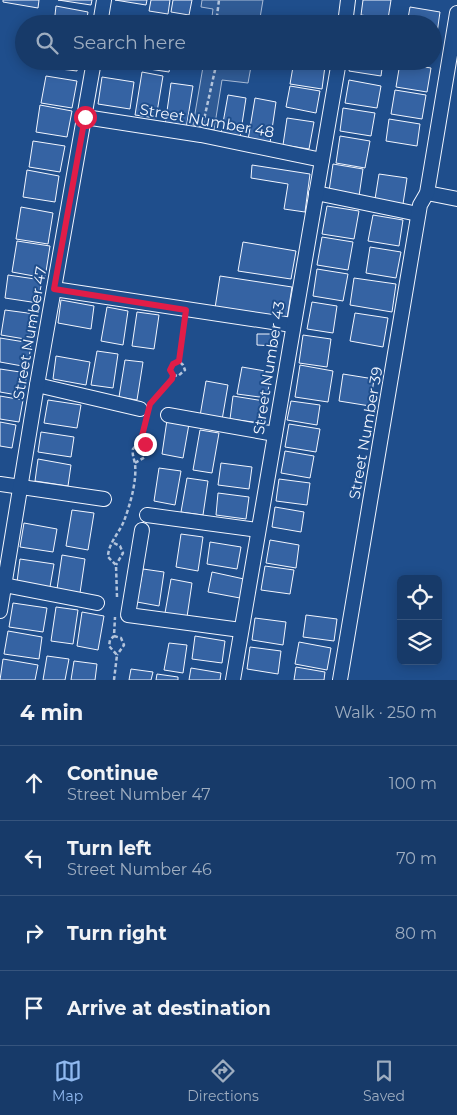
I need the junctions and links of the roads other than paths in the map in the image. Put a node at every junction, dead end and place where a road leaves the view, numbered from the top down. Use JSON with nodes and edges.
{"nodes":[{"id":1,"x":104,"y":0,"type":"edge"},
{"id":2,"x":348,"y":0,"type":"edge"},
{"id":3,"x":457,"y":13,"type":"edge"},
{"id":4,"x":102,"y":15,"type":"edge"},
{"id":5,"x":346,"y":15,"type":"edge"},
{"id":6,"x":93,"y":70,"type":"edge"},
{"id":7,"x":337,"y":70,"type":"edge"},
{"id":8,"x":85,"y":117,"type":"junction"},
{"id":9,"x":322,"y":160,"type":"junction"},
{"id":10,"x":316,"y":193,"type":"junction"},
{"id":11,"x":427,"y":193,"type":"junction"},
{"id":12,"x":457,"y":198,"type":"edge"},
{"id":13,"x":418,"y":214,"type":"junction"},
{"id":14,"x":54,"y":289,"type":"junction"},
{"id":15,"x":292,"y":325,"type":"junction"},
{"id":16,"x":37,"y":385,"type":"junction"},
{"id":17,"x":140,"y":408,"type":"dead end"},
{"id":18,"x":168,"y":415,"type":"dead end"},
{"id":19,"x":275,"y":434,"type":"junction"},
{"id":20,"x":0,"y":484,"type":"edge"},
{"id":21,"x":21,"y":486,"type":"junction"},
{"id":22,"x":104,"y":499,"type":"dead end"},
{"id":23,"x":147,"y":515,"type":"dead end"},
{"id":24,"x":142,"y":530,"type":"dead end"},
{"id":25,"x":258,"y":530,"type":"junction"},
{"id":26,"x":4,"y":585,"type":"junction"},
{"id":27,"x":97,"y":603,"type":"dead end"},
{"id":28,"x":0,"y":610,"type":"edge"},
{"id":29,"x":241,"y":630,"type":"junction"},
{"id":30,"x":233,"y":680,"type":"edge"},
{"id":31,"x":340,"y":680,"type":"edge"}],
"edges":[{"from":1,"to":4,"type":"street"},
{"from":2,"to":5,"type":"street"},
{"from":3,"to":11,"type":"street","name":"Street Number 39"},
{"from":6,"to":8,"type":"street","name":"Street Number 47"},
{"from":7,"to":9,"type":"street","name":"Street Number 43"},
{"from":8,"to":9,"type":"street","name":"Street Number 48"},
{"from":8,"to":14,"type":"street","name":"Street Number 47"},
{"from":9,"to":10,"type":"street","name":"Street Number 43"},
{"from":10,"to":13,"type":"street"},
{"from":10,"to":15,"type":"street","name":"Street Number 43"},
{"from":11,"to":12,"type":"street"},
{"from":11,"to":13,"type":"street","name":"Street Number 39"},
{"from":13,"to":31,"type":"street","name":"Street Number 39"},
{"from":14,"to":15,"type":"street"},
{"from":14,"to":16,"type":"street","name":"Street Number 47"},
{"from":15,"to":19,"type":"street","name":"Street Number 43"},
{"from":16,"to":17,"type":"street"},
{"from":16,"to":21,"type":"street","name":"Street Number 47"},
{"from":18,"to":19,"type":"street"},
{"from":19,"to":25,"type":"street","name":"Street Number 43"},
{"from":20,"to":21,"type":"street"},
{"from":21,"to":22,"type":"street"},
{"from":21,"to":26,"type":"street","name":"Street Number 47"},
{"from":23,"to":25,"type":"street"},
{"from":24,"to":29,"type":"street"},
{"from":25,"to":29,"type":"street","name":"Street Number 43"},
{"from":26,"to":27,"type":"street"},
{"from":26,"to":28,"type":"street","name":"Street Number 47"},
{"from":29,"to":30,"type":"street","name":"Street Number 43"}]}
